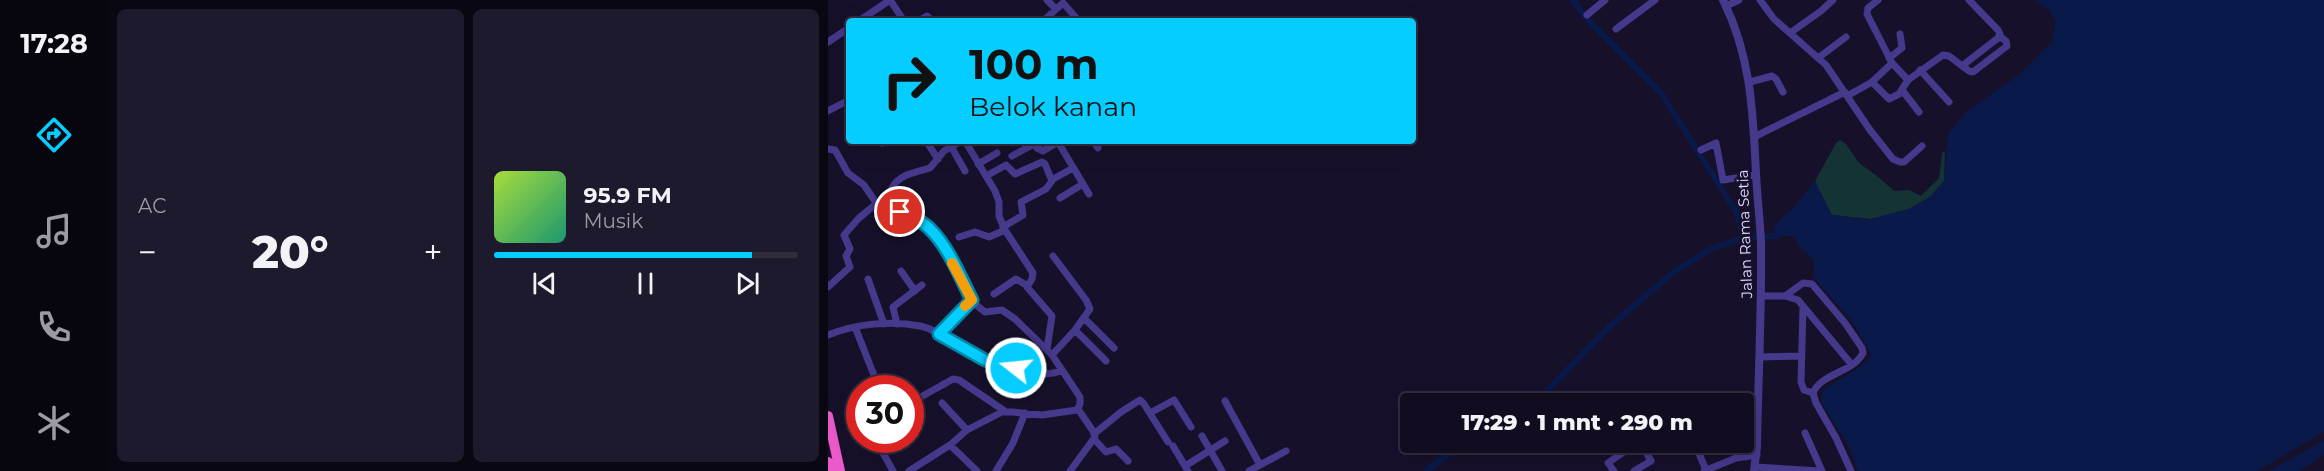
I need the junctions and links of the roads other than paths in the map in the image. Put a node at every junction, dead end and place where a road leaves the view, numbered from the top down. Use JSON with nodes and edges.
{"nodes":[{"id":1,"x":889,"y":0,"type":"edge"},
{"id":2,"x":1047,"y":0,"type":"edge"},
{"id":3,"x":1605,"y":0,"type":"edge"},
{"id":4,"x":1655,"y":0,"type":"edge"},
{"id":5,"x":1739,"y":0,"type":"edge"},
{"id":6,"x":1760,"y":0,"type":"edge"},
{"id":7,"x":1833,"y":0,"type":"edge"},
{"id":8,"x":1969,"y":0,"type":"edge"},
{"id":9,"x":1876,"y":1,"type":"edge"},
{"id":10,"x":1724,"y":3,"type":"edge"},
{"id":11,"x":1056,"y":9,"type":"junction"},
{"id":12,"x":1587,"y":15,"type":"dead end"},
{"id":13,"x":863,"y":18,"type":"edge"},
{"id":14,"x":902,"y":18,"type":"edge"},
{"id":15,"x":1046,"y":18,"type":"edge"},
{"id":16,"x":1076,"y":18,"type":"edge"},
{"id":17,"x":1616,"y":29,"type":"dead end"},
{"id":18,"x":846,"y":30,"type":"edge"},
{"id":19,"x":1790,"y":33,"type":"junction"},
{"id":20,"x":1900,"y":34,"type":"dead end"},
{"id":21,"x":1846,"y":37,"type":"dead end"},
{"id":22,"x":1998,"y":38,"type":"junction"},
{"id":23,"x":828,"y":42,"type":"edge"},
{"id":24,"x":1818,"y":58,"type":"junction"},
{"id":25,"x":1890,"y":60,"type":"junction"},
{"id":26,"x":1962,"y":66,"type":"junction"},
{"id":27,"x":1920,"y":70,"type":"junction"},
{"id":28,"x":1908,"y":80,"type":"junction"},
{"id":29,"x":1750,"y":82,"type":"junction"},
{"id":30,"x":1872,"y":82,"type":"junction"},
{"id":31,"x":1902,"y":90,"type":"junction"},
{"id":32,"x":1783,"y":92,"type":"dead end"},
{"id":33,"x":1846,"y":94,"type":"junction"},
{"id":34,"x":846,"y":102,"type":"edge"},
{"id":35,"x":1949,"y":102,"type":"dead end"},
{"id":36,"x":828,"y":111,"type":"edge"},
{"id":37,"x":1919,"y":112,"type":"dead end"},
{"id":38,"x":1754,"y":137,"type":"junction"},
{"id":39,"x":928,"y":144,"type":"edge"},
{"id":40,"x":958,"y":144,"type":"edge"},
{"id":41,"x":965,"y":144,"type":"edge"},
{"id":42,"x":1030,"y":144,"type":"edge"},
{"id":43,"x":1035,"y":144,"type":"edge"},
{"id":44,"x":1056,"y":144,"type":"edge"},
{"id":45,"x":1060,"y":144,"type":"edge"},
{"id":46,"x":1095,"y":144,"type":"edge"},
{"id":47,"x":1922,"y":146,"type":"dead end"},
{"id":48,"x":952,"y":148,"type":"junction"},
{"id":49,"x":1098,"y":148,"type":"dead end"},
{"id":50,"x":828,"y":149,"type":"edge"},
{"id":51,"x":1701,"y":150,"type":"dead end"},
{"id":52,"x":997,"y":153,"type":"dead end"},
{"id":53,"x":1012,"y":156,"type":"dead end"},
{"id":54,"x":938,"y":159,"type":"junction"},
{"id":55,"x":978,"y":164,"type":"junction"},
{"id":56,"x":1073,"y":168,"type":"junction"},
{"id":57,"x":965,"y":171,"type":"dead end"},
{"id":58,"x":1756,"y":175,"type":"junction"},
{"id":59,"x":987,"y":176,"type":"junction"},
{"id":60,"x":1055,"y":178,"type":"dead end"},
{"id":61,"x":1083,"y":184,"type":"junction"},
{"id":62,"x":1089,"y":194,"type":"dead end"},
{"id":63,"x":1060,"y":198,"type":"dead end"},
{"id":64,"x":876,"y":204,"type":"junction"},
{"id":65,"x":900,"y":208,"type":"junction"},
{"id":66,"x":1004,"y":228,"type":"junction"},
{"id":67,"x":959,"y":237,"type":"dead end"},
{"id":68,"x":1053,"y":256,"type":"dead end"},
{"id":69,"x":901,"y":271,"type":"dead end"},
{"id":70,"x":868,"y":279,"type":"dead end"},
{"id":71,"x":922,"y":285,"type":"dead end"},
{"id":72,"x":1026,"y":285,"type":"junction"},
{"id":73,"x":828,"y":286,"type":"edge"},
{"id":74,"x":915,"y":291,"type":"junction"},
{"id":75,"x":994,"y":294,"type":"dead end"},
{"id":76,"x":1761,"y":296,"type":"junction"},
{"id":77,"x":1785,"y":296,"type":"junction"},
{"id":78,"x":972,"y":300,"type":"junction"},
{"id":79,"x":1803,"y":306,"type":"junction"},
{"id":80,"x":1085,"y":319,"type":"junction"},
{"id":81,"x":885,"y":324,"type":"junction"},
{"id":82,"x":897,"y":324,"type":"junction"},
{"id":83,"x":855,"y":327,"type":"junction"},
{"id":84,"x":1076,"y":330,"type":"junction"},
{"id":85,"x":939,"y":334,"type":"junction"},
{"id":86,"x":828,"y":335,"type":"edge"},
{"id":87,"x":1114,"y":348,"type":"dead end"},
{"id":88,"x":1049,"y":352,"type":"junction"},
{"id":89,"x":1802,"y":356,"type":"junction"},
{"id":90,"x":1760,"y":357,"type":"junction"},
{"id":91,"x":1106,"y":361,"type":"dead end"},
{"id":92,"x":1852,"y":364,"type":"junction"},
{"id":93,"x":1062,"y":370,"type":"junction"},
{"id":94,"x":874,"y":375,"type":"edge"},
{"id":95,"x":1813,"y":393,"type":"junction"},
{"id":96,"x":924,"y":395,"type":"edge"},
{"id":97,"x":1226,"y":401,"type":"dead end"},
{"id":98,"x":942,"y":403,"type":"dead end"},
{"id":99,"x":1078,"y":409,"type":"junction"},
{"id":100,"x":1006,"y":412,"type":"junction"},
{"id":101,"x":1025,"y":413,"type":"junction"},
{"id":102,"x":1150,"y":413,"type":"junction"},
{"id":103,"x":828,"y":416,"type":"edge"},
{"id":104,"x":1191,"y":427,"type":"dead end"},
{"id":105,"x":967,"y":430,"type":"junction"},
{"id":106,"x":1805,"y":433,"type":"dead end"},
{"id":107,"x":1094,"y":436,"type":"junction"},
{"id":108,"x":1202,"y":436,"type":"dead end"},
{"id":109,"x":1225,"y":441,"type":"dead end"},
{"id":110,"x":950,"y":445,"type":"junction"},
{"id":111,"x":1211,"y":450,"type":"junction"},
{"id":112,"x":1286,"y":451,"type":"dead end"},
{"id":113,"x":883,"y":453,"type":"edge"},
{"id":114,"x":1623,"y":453,"type":"edge"},
{"id":115,"x":1646,"y":453,"type":"edge"},
{"id":116,"x":1698,"y":453,"type":"edge"},
{"id":117,"x":1757,"y":455,"type":"junction"},
{"id":118,"x":1128,"y":460,"type":"dead end"},
{"id":119,"x":828,"y":462,"type":"edge"},
{"id":120,"x":1260,"y":465,"type":"junction"},
{"id":121,"x":1186,"y":468,"type":"edge"},
{"id":122,"x":1755,"y":469,"type":"edge"},
{"id":123,"x":1705,"y":470,"type":"edge"},
{"id":124,"x":1776,"y":470,"type":"edge"},
{"id":125,"x":1804,"y":470,"type":"edge"},
{"id":126,"x":830,"y":471,"type":"edge"},
{"id":127,"x":840,"y":471,"type":"edge"},
{"id":128,"x":892,"y":471,"type":"edge"},
{"id":129,"x":909,"y":471,"type":"edge"},
{"id":130,"x":977,"y":471,"type":"edge"},
{"id":131,"x":996,"y":471,"type":"edge"},
{"id":132,"x":1070,"y":471,"type":"edge"},
{"id":133,"x":1222,"y":471,"type":"edge"},
{"id":134,"x":1249,"y":471,"type":"edge"},
{"id":135,"x":1614,"y":471,"type":"edge"},
{"id":136,"x":1634,"y":471,"type":"edge"},
{"id":137,"x":1821,"y":471,"type":"edge"},
{"id":138,"x":1851,"y":471,"type":"edge"}],
"edges":[{"from":1,"to":13,"type":"street"},
{"from":1,"to":14,"type":"street"},
{"from":2,"to":11,"type":"street"},
{"from":3,"to":12,"type":"street"},
{"from":4,"to":17,"type":"street"},
{"from":5,"to":10,"type":"street"},
{"from":6,"to":19,"type":"street"},
{"from":7,"to":19,"type":"street"},
{"from":8,"to":22,"type":"street"},
{"from":9,"to":25,"type":"street"},
{"from":10,"to":29,"type":"street","name":"Jalan Rama Setia"},
{"from":11,"to":15,"type":"street"},
{"from":11,"to":16,"type":"street"},
{"from":18,"to":23,"type":"street"},
{"from":19,"to":24,"type":"street"},
{"from":20,"to":25,"type":"street"},
{"from":21,"to":24,"type":"street"},
{"from":22,"to":26,"type":"street"},
{"from":22,"to":26,"type":"street"},
{"from":24,"to":33,"type":"street"},
{"from":25,"to":28,"type":"street"},
{"from":25,"to":30,"type":"street"},
{"from":26,"to":27,"type":"street"},
{"from":27,"to":28,"type":"street"},
{"from":27,"to":35,"type":"street"},
{"from":28,"to":31,"type":"street"},
{"from":29,"to":32,"type":"street"},
{"from":29,"to":38,"type":"street","name":"Jalan Rama Setia"},
{"from":30,"to":31,"type":"street"},
{"from":30,"to":33,"type":"street"},
{"from":31,"to":37,"type":"street"},
{"from":33,"to":38,"type":"street"},
{"from":33,"to":47,"type":"street"},
{"from":34,"to":36,"type":"street"},
{"from":38,"to":58,"type":"street","name":"Jalan Rama Setia"},
{"from":39,"to":54,"type":"street"},
{"from":40,"to":48,"type":"street"},
{"from":41,"to":55,"type":"street"},
{"from":42,"to":53,"type":"street"},
{"from":43,"to":44,"type":"street"},
{"from":45,"to":56,"type":"street"},
{"from":46,"to":49,"type":"street"},
{"from":48,"to":54,"type":"street"},
{"from":48,"to":57,"type":"street"},
{"from":50,"to":64,"type":"street"},
{"from":51,"to":58,"type":"street"},
{"from":52,"to":55,"type":"street"},
{"from":54,"to":65,"type":"street"},
{"from":55,"to":59,"type":"street"},
{"from":56,"to":60,"type":"street"},
{"from":56,"to":61,"type":"street"},
{"from":58,"to":76,"type":"street","name":"Jalan Rama Setia"},
{"from":59,"to":66,"type":"street"},
{"from":59,"to":66,"type":"street"},
{"from":61,"to":62,"type":"street"},
{"from":61,"to":63,"type":"street"},
{"from":64,"to":65,"type":"street"},
{"from":64,"to":73,"type":"street"},
{"from":65,"to":78,"type":"street"},
{"from":66,"to":67,"type":"street"},
{"from":66,"to":72,"type":"street"},
{"from":68,"to":80,"type":"street"},
{"from":69,"to":74,"type":"street"},
{"from":70,"to":81,"type":"street"},
{"from":71,"to":74,"type":"street"},
{"from":72,"to":75,"type":"street"},
{"from":72,"to":88,"type":"street"},
{"from":74,"to":82,"type":"street"},
{"from":76,"to":77,"type":"street"},
{"from":76,"to":90,"type":"street","name":"Jalan Rama Setia"},
{"from":77,"to":79,"type":"street"},
{"from":77,"to":92,"type":"street"},
{"from":78,"to":85,"type":"street"},
{"from":78,"to":88,"type":"street"},
{"from":79,"to":89,"type":"street"},
{"from":79,"to":92,"type":"street"},
{"from":80,"to":84,"type":"street"},
{"from":80,"to":87,"type":"street"},
{"from":81,"to":82,"type":"street"},
{"from":81,"to":83,"type":"street"},
{"from":82,"to":85,"type":"street"},
{"from":83,"to":86,"type":"street"},
{"from":83,"to":94,"type":"street"},
{"from":84,"to":88,"type":"street"},
{"from":84,"to":91,"type":"street"},
{"from":85,"to":93,"type":"street"},
{"from":88,"to":93,"type":"street"},
{"from":89,"to":90,"type":"street"},
{"from":89,"to":95,"type":"street"},
{"from":90,"to":117,"type":"street","name":"Jalan Rama Setia"},
{"from":92,"to":95,"type":"street"},
{"from":93,"to":99,"type":"street"},
{"from":95,"to":138,"type":"street"},
{"from":96,"to":100,"type":"street"},
{"from":97,"to":120,"type":"street"},
{"from":98,"to":105,"type":"street"},
{"from":99,"to":101,"type":"street"},
{"from":99,"to":107,"type":"street"},
{"from":100,"to":101,"type":"street"},
{"from":100,"to":105,"type":"street"},
{"from":101,"to":131,"type":"street"},
{"from":102,"to":104,"type":"street"},
{"from":102,"to":107,"type":"street"},
{"from":102,"to":121,"type":"street"},
{"from":103,"to":127,"type":"highway"},
{"from":105,"to":110,"type":"street"},
{"from":106,"to":137,"type":"street"},
{"from":107,"to":118,"type":"street"},
{"from":107,"to":132,"type":"street"},
{"from":108,"to":111,"type":"street"},
{"from":109,"to":111,"type":"street"},
{"from":110,"to":129,"type":"street"},
{"from":110,"to":130,"type":"street"},
{"from":111,"to":121,"type":"street"},
{"from":111,"to":133,"type":"street"},
{"from":112,"to":120,"type":"street"},
{"from":113,"to":128,"type":"street"},
{"from":114,"to":135,"type":"street"},
{"from":115,"to":136,"type":"street"},
{"from":116,"to":123,"type":"street"},
{"from":117,"to":122,"type":"street","name":"Jalan Rama Setia"},
{"from":117,"to":123,"type":"street"},
{"from":119,"to":126,"type":"highway"},
{"from":120,"to":134,"type":"street"},
{"from":122,"to":124,"type":"street"},
{"from":124,"to":125,"type":"street"},
{"from":125,"to":137,"type":"street"}]}
